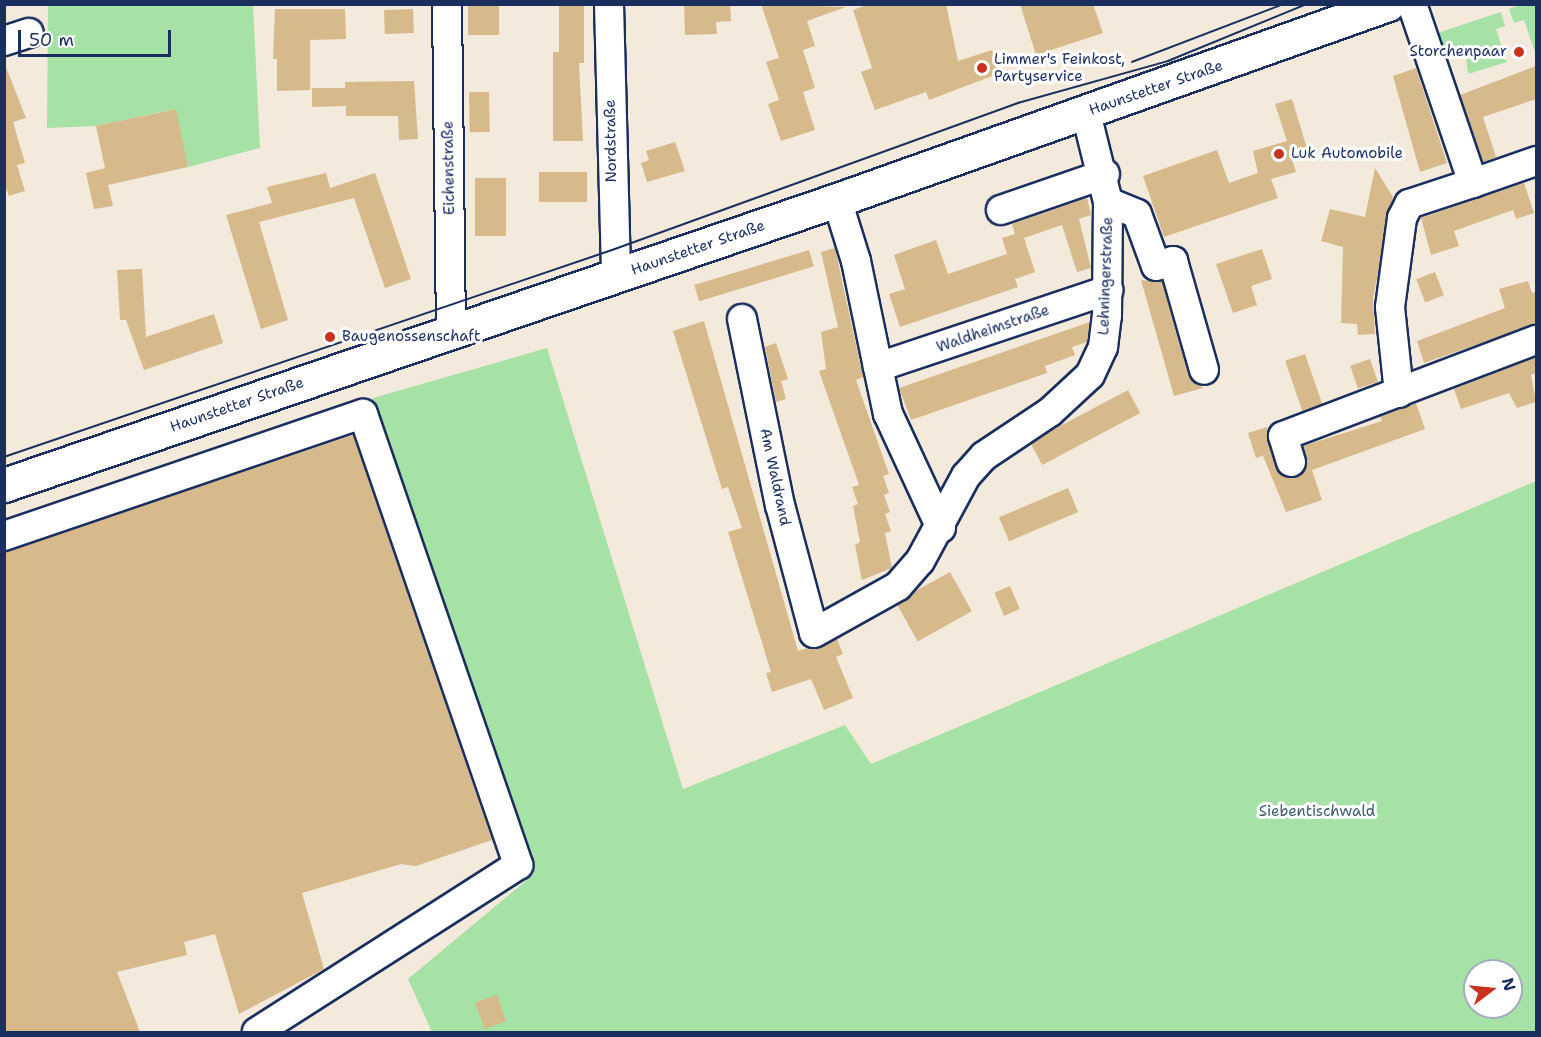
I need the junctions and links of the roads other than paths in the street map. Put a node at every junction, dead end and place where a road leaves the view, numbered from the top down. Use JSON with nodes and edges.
{"nodes":[{"id":1,"x":447,"y":4,"type":"edge"},
{"id":2,"x":609,"y":4,"type":"edge"},
{"id":3,"x":1388,"y":4,"type":"edge"},
{"id":4,"x":1412,"y":4,"type":"edge"},
{"id":5,"x":1086,"y":113,"type":"junction"},
{"id":6,"x":1536,"y":161,"type":"edge"},
{"id":7,"x":1105,"y":174,"type":"junction"},
{"id":8,"x":1473,"y":183,"type":"junction"},
{"id":9,"x":837,"y":200,"type":"junction"},
{"id":10,"x":1108,"y":202,"type":"junction"},
{"id":11,"x":1001,"y":210,"type":"dead end"},
{"id":12,"x":616,"y":276,"type":"junction"},
{"id":13,"x":1108,"y":290,"type":"junction"},
{"id":14,"x":742,"y":319,"type":"dead end"},
{"id":15,"x":451,"y":332,"type":"junction"},
{"id":16,"x":1536,"y":340,"type":"edge"},
{"id":17,"x":878,"y":367,"type":"junction"},
{"id":18,"x":1204,"y":369,"type":"dead end"},
{"id":19,"x":1399,"y":393,"type":"junction"},
{"id":20,"x":1291,"y":462,"type":"dead end"},
{"id":21,"x":4,"y":485,"type":"edge"},
{"id":22,"x":941,"y":528,"type":"junction"},
{"id":23,"x":4,"y":537,"type":"edge"},
{"id":24,"x":814,"y":633,"type":"joint"},
{"id":25,"x":257,"y":1032,"type":"edge"}],
"edges":[{"from":1,"to":15,"type":"street","name":"Eichenstraße"},
{"from":2,"to":12,"type":"street","name":"Nordstraße"},
{"from":3,"to":5,"type":"main road","name":"Haunstetter Straße"},
{"from":4,"to":8,"type":"street"},
{"from":5,"to":7,"type":"street","name":"Lehningerstraße"},
{"from":5,"to":9,"type":"main road","name":"Haunstetter Straße"},
{"from":6,"to":8,"type":"street"},
{"from":7,"to":10,"type":"street","name":"Lehningerstraße"},
{"from":7,"to":11,"type":"street"},
{"from":8,"to":19,"type":"street"},
{"from":9,"to":12,"type":"main road","name":"Haunstetter Straße"},
{"from":9,"to":17,"type":"street"},
{"from":10,"to":13,"type":"street","name":"Lehningerstraße"},
{"from":10,"to":18,"type":"street"},
{"from":12,"to":15,"type":"main road","name":"Haunstetter Straße"},
{"from":13,"to":17,"type":"street","name":"Waldheimstraße"},
{"from":13,"to":22,"type":"street","name":"Lehningerstraße"},
{"from":14,"to":24,"type":"street","name":"Am Waldrand"},
{"from":15,"to":21,"type":"main road","name":"Haunstetter Straße"},
{"from":16,"to":19,"type":"street"},
{"from":17,"to":22,"type":"street"},
{"from":19,"to":20,"type":"street"},
{"from":22,"to":24,"type":"street","name":"Lehningerstraße"},
{"from":23,"to":25,"type":"street"}]}
